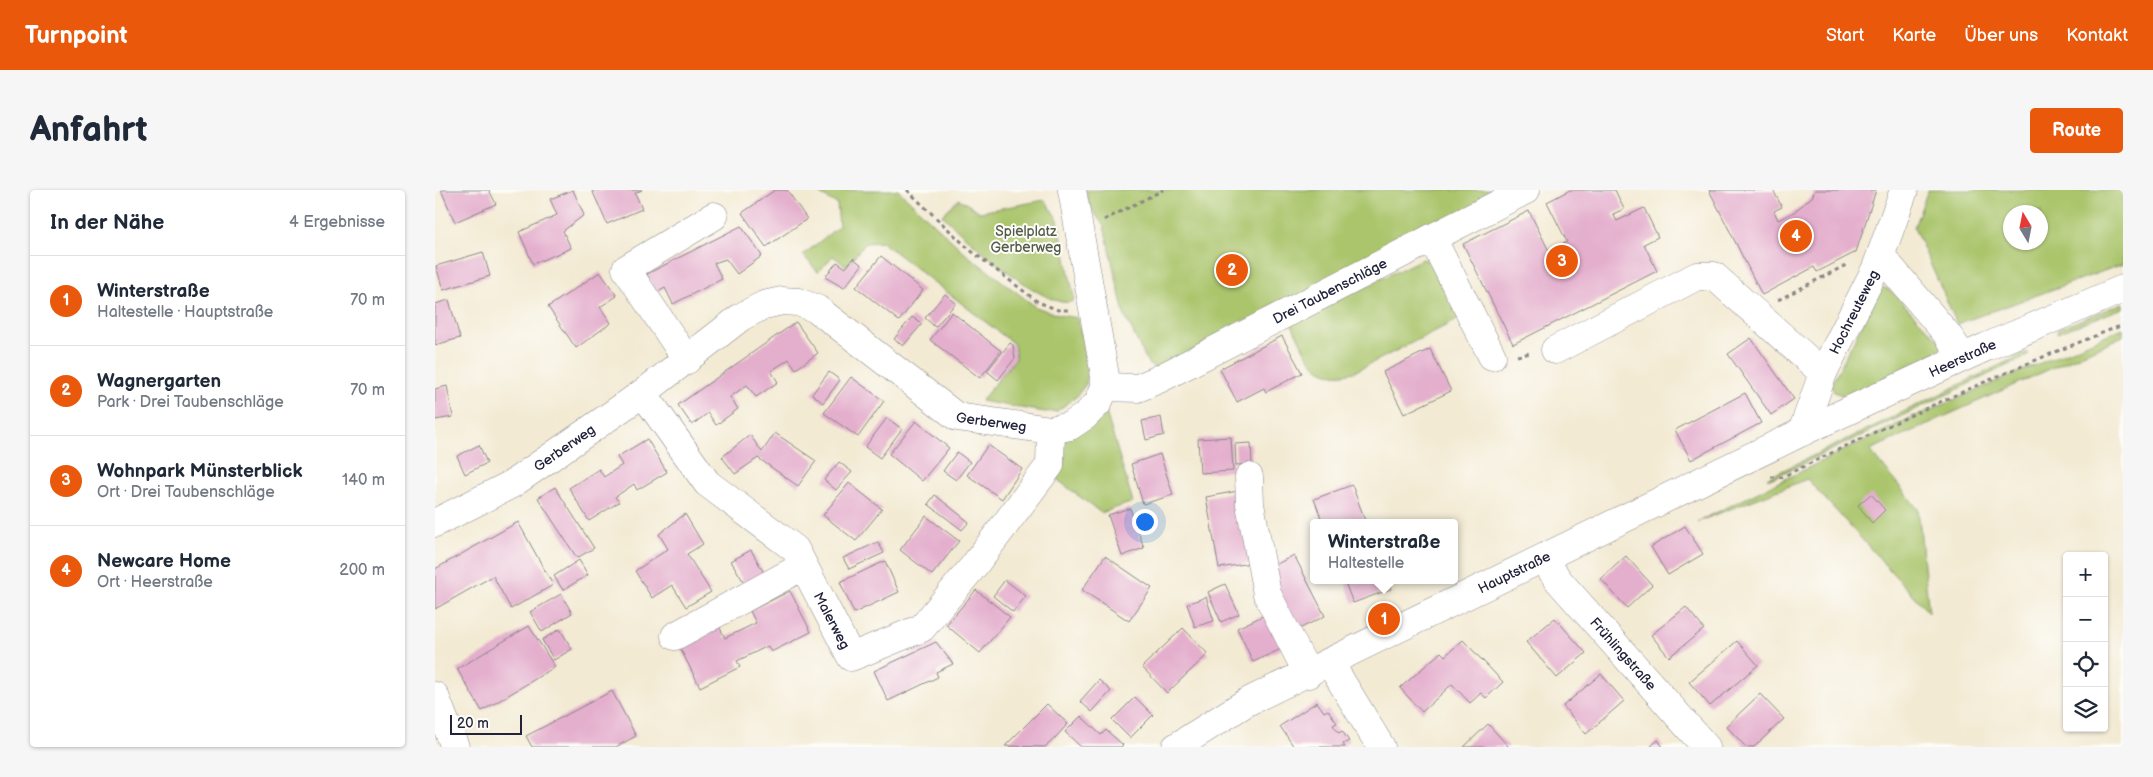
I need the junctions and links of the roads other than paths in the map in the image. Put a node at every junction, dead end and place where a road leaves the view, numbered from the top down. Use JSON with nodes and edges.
{"nodes":[{"id":1,"x":1072,"y":190,"type":"edge"},
{"id":2,"x":1526,"y":190,"type":"edge"},
{"id":3,"x":1903,"y":190,"type":"edge"},
{"id":4,"x":714,"y":216,"type":"dead end"},
{"id":5,"x":1432,"y":238,"type":"junction"},
{"id":6,"x":1868,"y":258,"type":"junction"},
{"id":7,"x":2123,"y":289,"type":"edge"},
{"id":8,"x":1555,"y":350,"type":"road end"},
{"id":9,"x":1492,"y":356,"type":"road end"},
{"id":10,"x":1963,"y":357,"type":"junction"},
{"id":11,"x":687,"y":360,"type":"junction"},
{"id":12,"x":1823,"y":373,"type":"junction"},
{"id":13,"x":1105,"y":387,"type":"junction"},
{"id":14,"x":643,"y":393,"type":"junction"},
{"id":15,"x":1051,"y":430,"type":"junction"},
{"id":16,"x":1802,"y":432,"type":"junction"},
{"id":17,"x":1249,"y":477,"type":"dead end"},
{"id":18,"x":435,"y":523,"type":"edge"},
{"id":19,"x":1543,"y":558,"type":"junction"},
{"id":20,"x":803,"y":566,"type":"junction"},
{"id":21,"x":675,"y":636,"type":"dead end"},
{"id":22,"x":1319,"y":668,"type":"junction"},
{"id":23,"x":435,"y":696,"type":"edge"},
{"id":24,"x":455,"y":747,"type":"edge"},
{"id":25,"x":1176,"y":747,"type":"edge"},
{"id":26,"x":1381,"y":747,"type":"edge"},
{"id":27,"x":1706,"y":747,"type":"edge"}],
"edges":[{"from":1,"to":13,"type":"street"},
{"from":2,"to":5,"type":"street","name":"Drei Taubenschläge"},
{"from":3,"to":6,"type":"street","name":"Hochreuteweg"},
{"from":4,"to":11,"type":"street"},
{"from":5,"to":9,"type":"street"},
{"from":5,"to":13,"type":"street","name":"Drei Taubenschläge"},
{"from":6,"to":10,"type":"street"},
{"from":6,"to":12,"type":"street","name":"Hochreuteweg"},
{"from":7,"to":10,"type":"street","name":"Heerstraße"},
{"from":8,"to":12,"type":"street"},
{"from":10,"to":16,"type":"street","name":"Heerstraße"},
{"from":11,"to":14,"type":"street","name":"Gerberweg"},
{"from":11,"to":15,"type":"street","name":"Gerberweg"},
{"from":12,"to":16,"type":"street","name":"Hochreuteweg"},
{"from":13,"to":15,"type":"street","name":"Gerberweg"},
{"from":14,"to":18,"type":"street","name":"Gerberweg"},
{"from":14,"to":20,"type":"street","name":"Malerweg"},
{"from":15,"to":20,"type":"street","name":"Malerweg"},
{"from":16,"to":19,"type":"street","name":"Hauptstraße"},
{"from":17,"to":22,"type":"street"},
{"from":19,"to":22,"type":"street","name":"Hauptstraße"},
{"from":19,"to":27,"type":"street","name":"Frühlingstraße"},
{"from":20,"to":21,"type":"street"},
{"from":22,"to":25,"type":"street","name":"Hauptstraße"},
{"from":22,"to":26,"type":"street"},
{"from":23,"to":24,"type":"street"}]}
